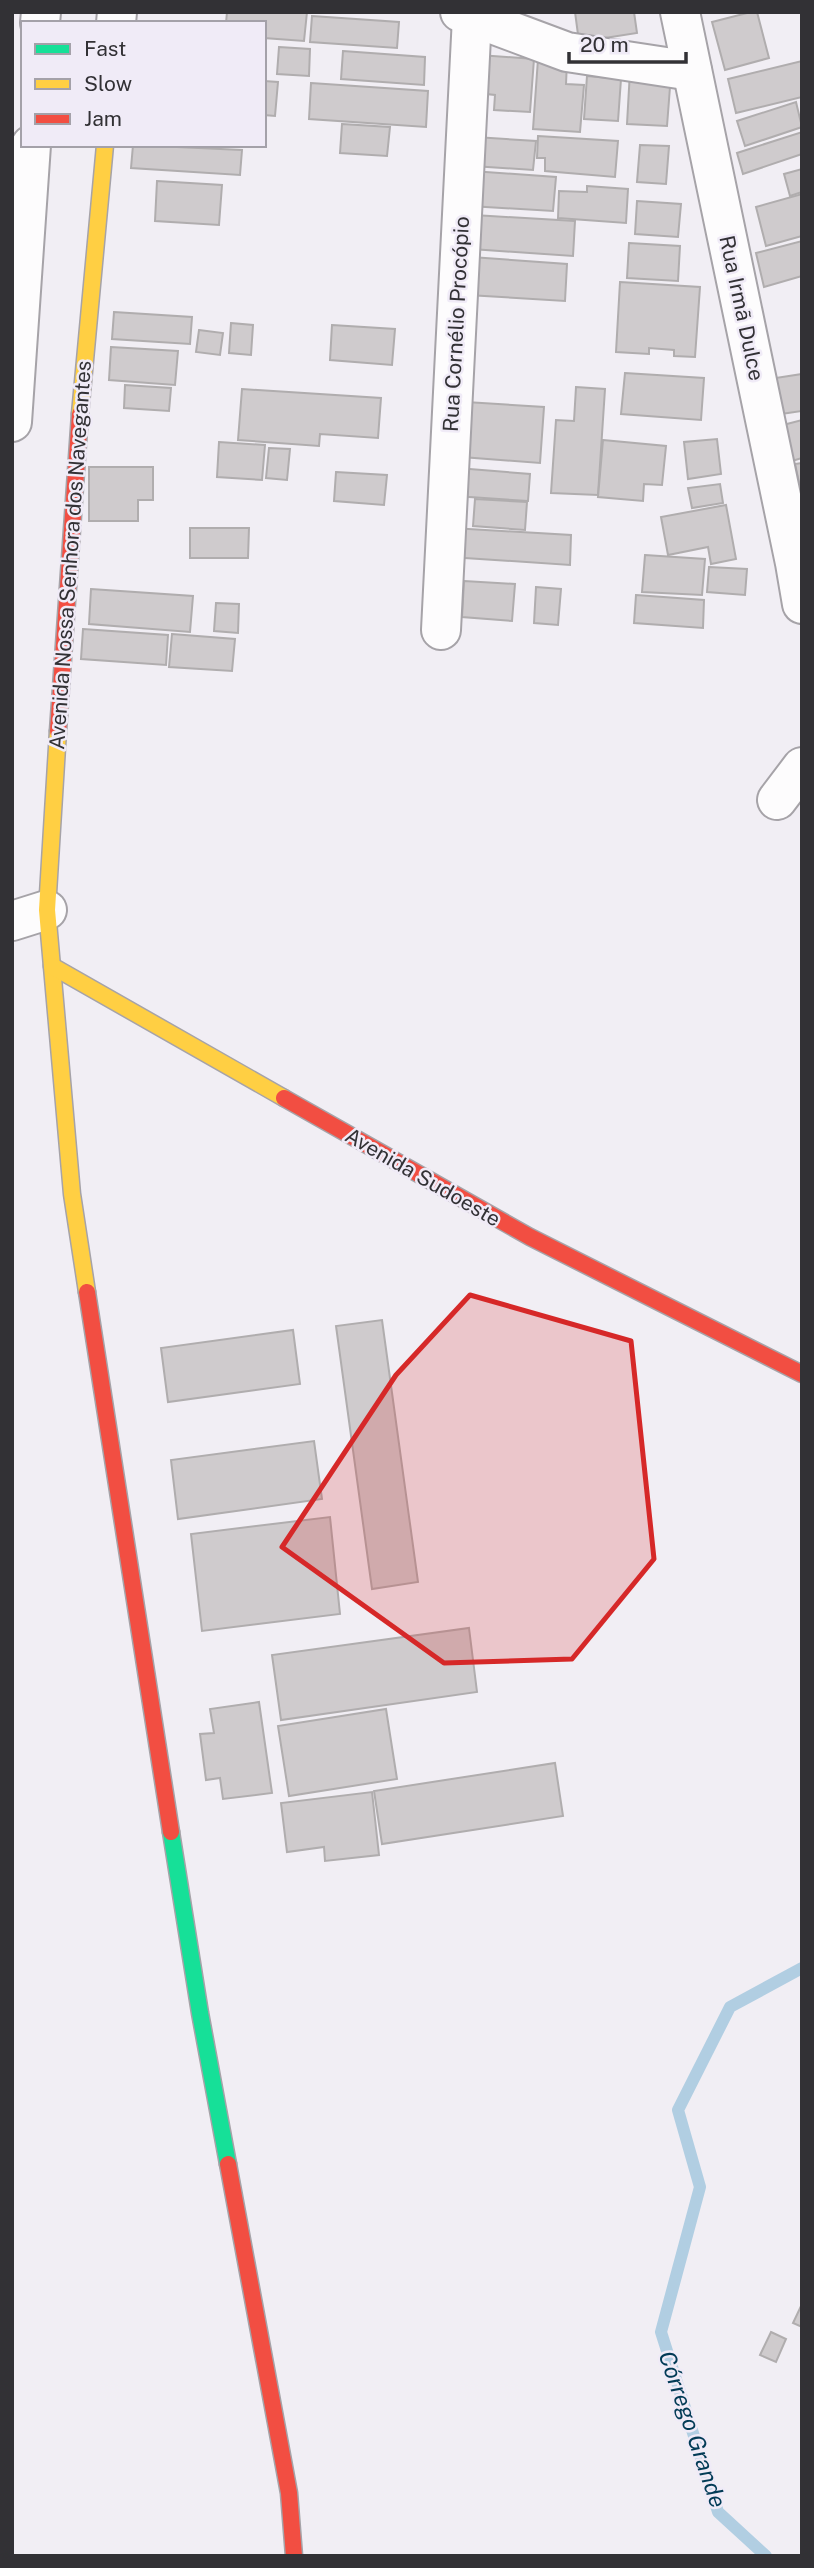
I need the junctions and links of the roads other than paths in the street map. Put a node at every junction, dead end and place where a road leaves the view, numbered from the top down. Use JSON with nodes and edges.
{"nodes":[{"id":1,"x":680,"y":12,"type":"edge"},
{"id":2,"x":466,"y":15,"type":"edge"},
{"id":3,"x":692,"y":71,"type":"junction"},
{"id":4,"x":31,"y":147,"type":"edge"},
{"id":5,"x":105,"y":147,"type":"edge"},
{"id":6,"x":18,"y":249,"type":"edge"},
{"id":7,"x":12,"y":422,"type":"edge"},
{"id":8,"x":802,"y":604,"type":"edge"},
{"id":9,"x":440,"y":630,"type":"dead end"},
{"id":10,"x":802,"y":767,"type":"edge"},
{"id":11,"x":777,"y":800,"type":"dead end"},
{"id":12,"x":30,"y":916,"type":"edge"},
{"id":13,"x":52,"y":966,"type":"junction"},
{"id":14,"x":802,"y":1374,"type":"edge"},
{"id":15,"x":294,"y":2556,"type":"edge"}],
"edges":[{"from":1,"to":3,"type":"street","name":"Rua Irmã Dulce"},
{"from":2,"to":3,"type":"street"},
{"from":2,"to":9,"type":"street","name":"Rua Cornélio Procópio"},
{"from":3,"to":8,"type":"street","name":"Rua Irmã Dulce"},
{"from":4,"to":6,"type":"street"},
{"from":5,"to":12,"type":"street","name":"Avenida Nossa Senhora dos Navegantes"},
{"from":6,"to":7,"type":"street"},
{"from":10,"to":11,"type":"street"},
{"from":12,"to":13,"type":"street","name":"Avenida Nossa Senhora dos Navegantes"},
{"from":13,"to":14,"type":"street","name":"Avenida Sudoeste"},
{"from":13,"to":15,"type":"street","name":"Avenida Nossa Senhora dos Navegantes"}]}
